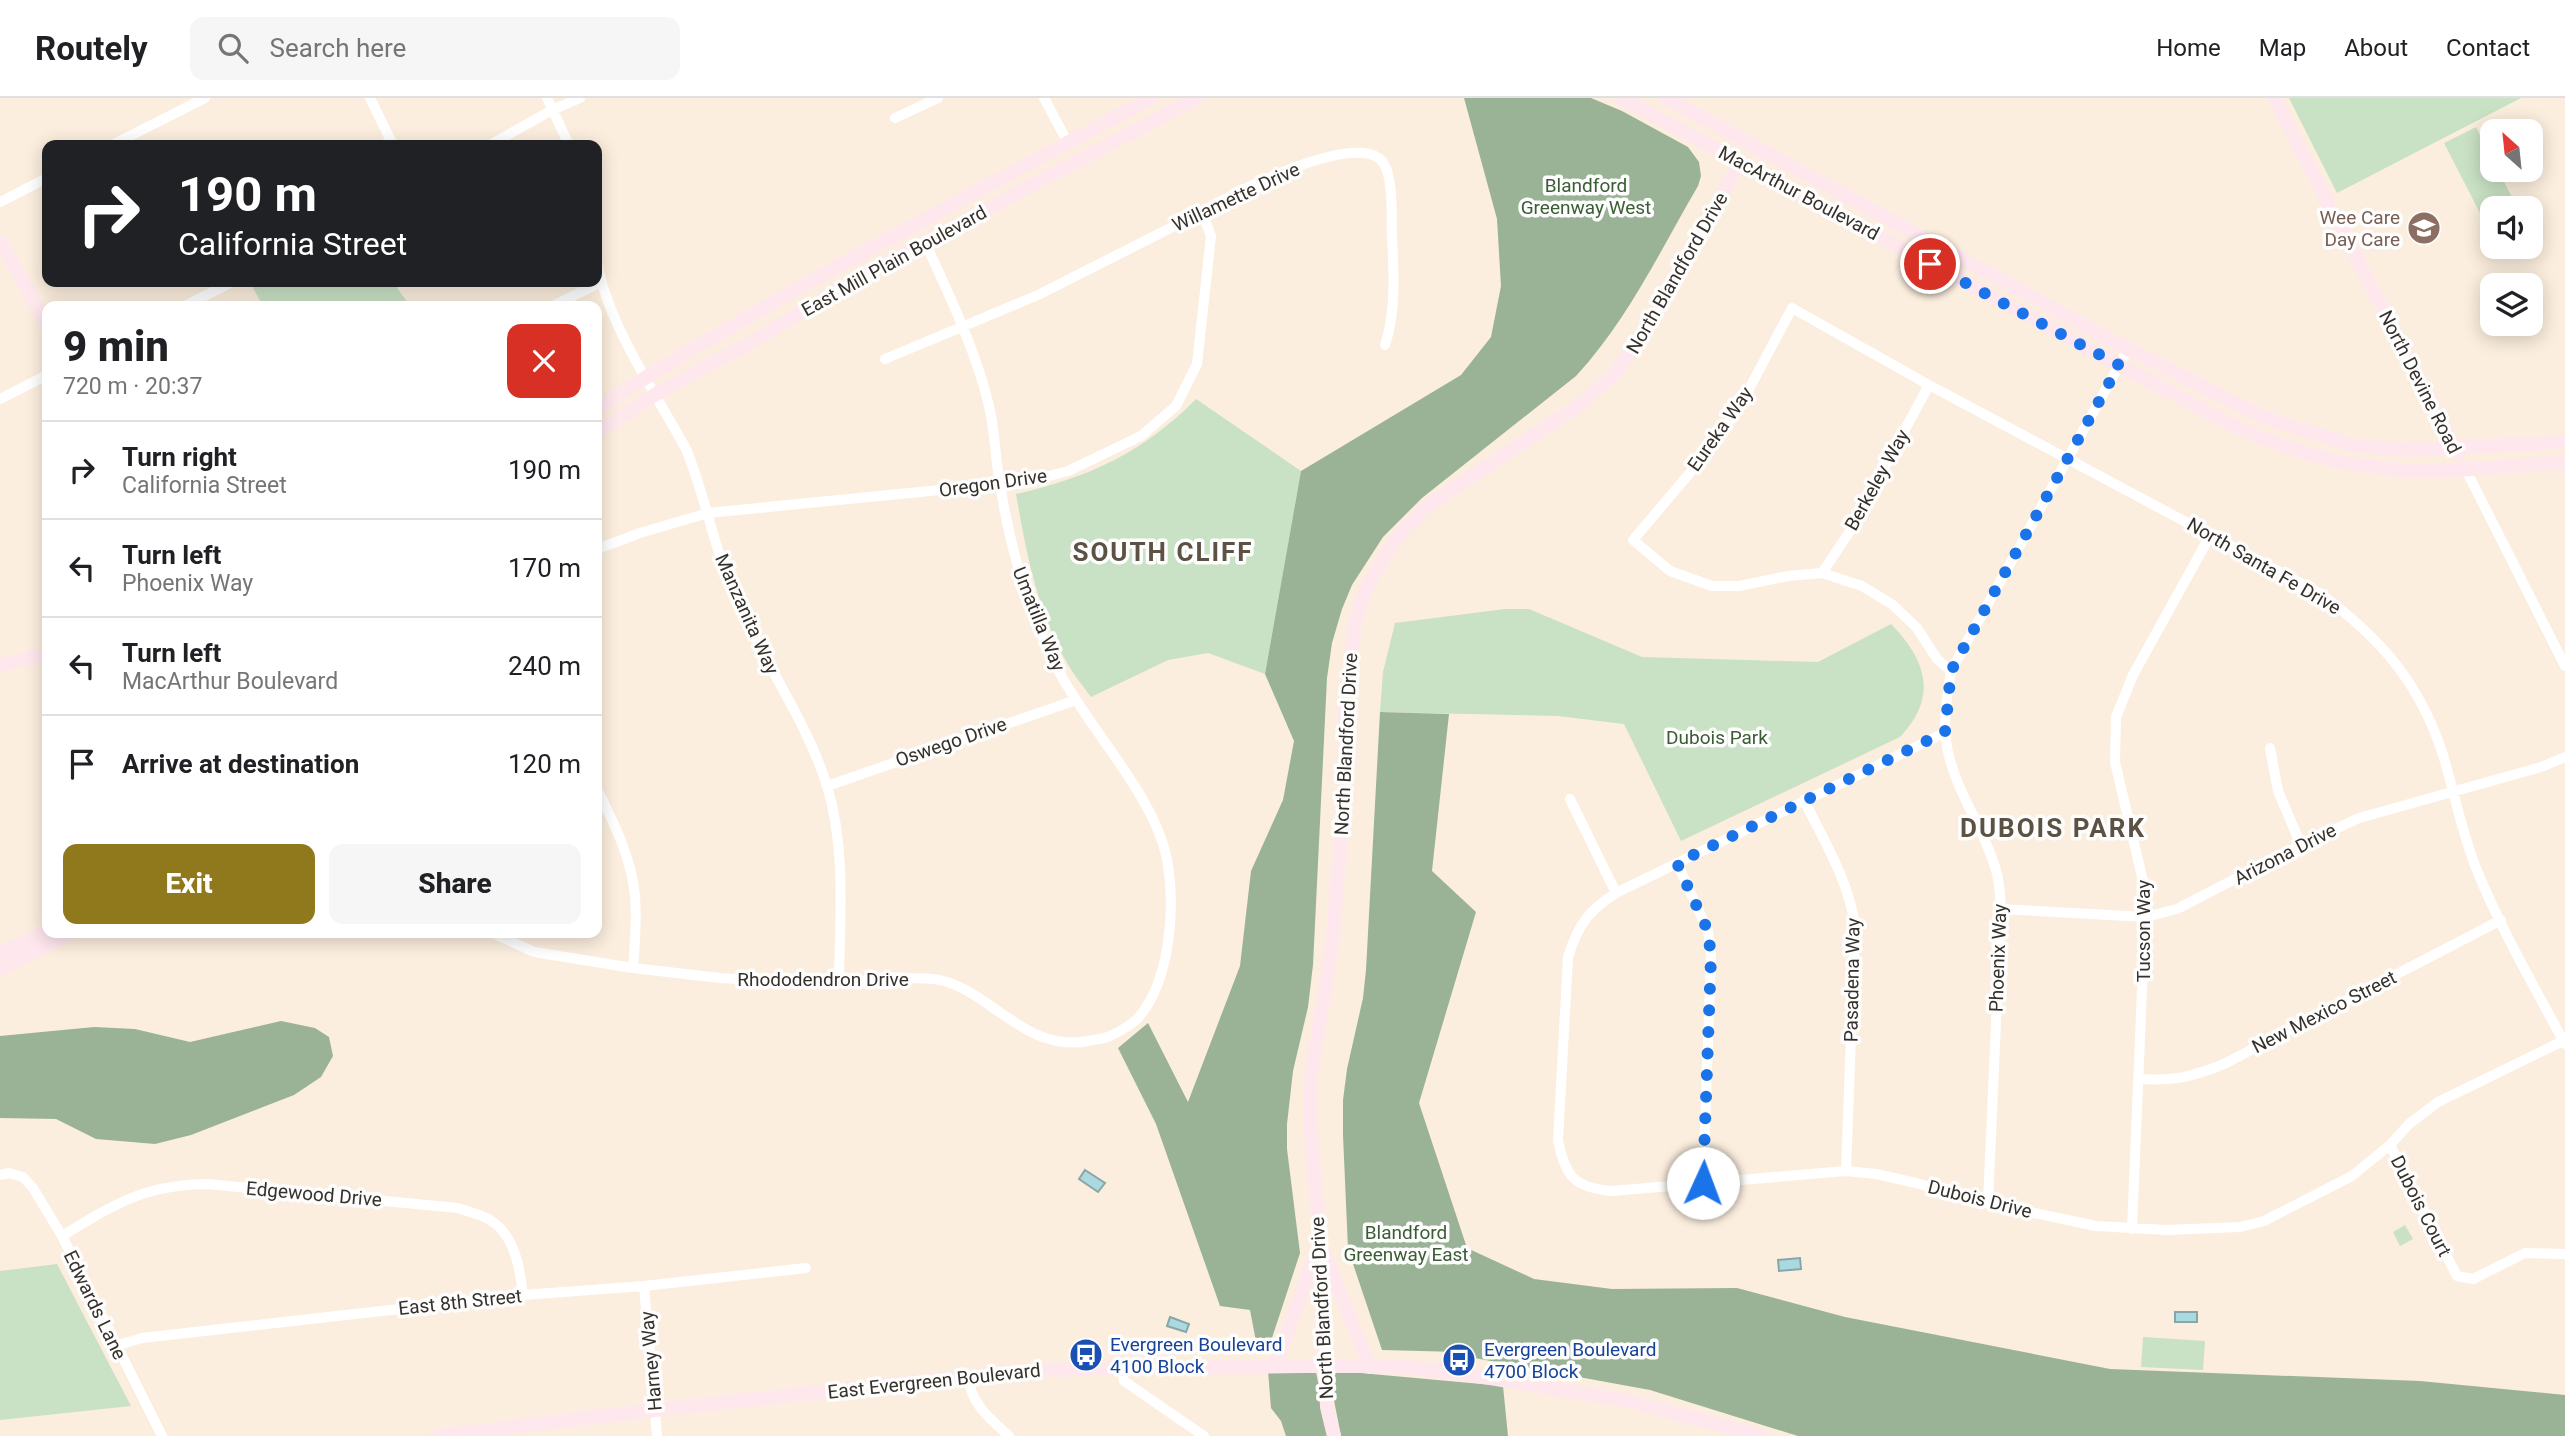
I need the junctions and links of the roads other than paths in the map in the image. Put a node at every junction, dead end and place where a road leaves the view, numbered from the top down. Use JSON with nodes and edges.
{"nodes":[{"id":1,"x":205,"y":98,"type":"edge"},
{"id":2,"x":370,"y":98,"type":"edge"},
{"id":3,"x":547,"y":98,"type":"edge"},
{"id":4,"x":580,"y":98,"type":"edge"},
{"id":5,"x":938,"y":98,"type":"edge"},
{"id":6,"x":1044,"y":98,"type":"edge"},
{"id":7,"x":1151,"y":98,"type":"edge"},
{"id":8,"x":1196,"y":98,"type":"edge"},
{"id":9,"x":1621,"y":98,"type":"edge"},
{"id":10,"x":1666,"y":98,"type":"edge"},
{"id":11,"x":2274,"y":98,"type":"edge"},
{"id":12,"x":552,"y":110,"type":"junction"},
{"id":13,"x":895,"y":118,"type":"dead end"},
{"id":14,"x":122,"y":140,"type":"edge"},
{"id":15,"x":391,"y":140,"type":"edge"},
{"id":16,"x":499,"y":140,"type":"edge"},
{"id":17,"x":567,"y":140,"type":"edge"},
{"id":18,"x":1068,"y":143,"type":"junction"},
{"id":19,"x":1740,"y":161,"type":"junction"},
{"id":20,"x":42,"y":181,"type":"edge"},
{"id":21,"x":0,"y":202,"type":"edge"},
{"id":22,"x":1202,"y":212,"type":"junction"},
{"id":23,"x":0,"y":241,"type":"edge"},
{"id":24,"x":925,"y":242,"type":"junction"},
{"id":25,"x":602,"y":285,"type":"edge"},
{"id":26,"x":223,"y":287,"type":"edge"},
{"id":27,"x":591,"y":287,"type":"edge"},
{"id":28,"x":196,"y":301,"type":"edge"},
{"id":29,"x":563,"y":301,"type":"edge"},
{"id":30,"x":1792,"y":308,"type":"joint"},
{"id":31,"x":42,"y":315,"type":"edge"},
{"id":32,"x":964,"y":327,"type":"junction"},
{"id":33,"x":1384,"y":345,"type":"dead end"},
{"id":34,"x":2128,"y":349,"type":"junction"},
{"id":35,"x":885,"y":359,"type":"dead end"},
{"id":36,"x":2119,"y":365,"type":"junction"},
{"id":37,"x":646,"y":377,"type":"junction"},
{"id":38,"x":42,"y":378,"type":"edge"},
{"id":39,"x":1930,"y":385,"type":"junction"},
{"id":40,"x":656,"y":394,"type":"junction"},
{"id":41,"x":0,"y":399,"type":"edge"},
{"id":42,"x":602,"y":405,"type":"edge"},
{"id":43,"x":602,"y":430,"type":"edge"},
{"id":44,"x":2565,"y":442,"type":"edge"},
{"id":45,"x":2455,"y":449,"type":"junction"},
{"id":46,"x":2066,"y":457,"type":"junction"},
{"id":47,"x":2565,"y":463,"type":"edge"},
{"id":48,"x":2465,"y":468,"type":"junction"},
{"id":49,"x":1000,"y":485,"type":"junction"},
{"id":50,"x":708,"y":513,"type":"junction"},
{"id":51,"x":2211,"y":534,"type":"junction"},
{"id":52,"x":602,"y":548,"type":"edge"},
{"id":53,"x":1822,"y":573,"type":"junction"},
{"id":54,"x":42,"y":655,"type":"edge"},
{"id":55,"x":0,"y":665,"type":"edge"},
{"id":56,"x":2565,"y":666,"type":"edge"},
{"id":57,"x":1951,"y":671,"type":"junction"},
{"id":58,"x":1076,"y":701,"type":"junction"},
{"id":59,"x":1945,"y":732,"type":"junction"},
{"id":60,"x":2270,"y":748,"type":"dead end"},
{"id":61,"x":2565,"y":757,"type":"edge"},
{"id":62,"x":827,"y":786,"type":"junction"},
{"id":63,"x":2453,"y":792,"type":"junction"},
{"id":64,"x":602,"y":799,"type":"edge"},
{"id":65,"x":1570,"y":799,"type":"dead end"},
{"id":66,"x":1804,"y":800,"type":"junction"},
{"id":67,"x":2301,"y":845,"type":"junction"},
{"id":68,"x":1677,"y":863,"type":"junction"},
{"id":69,"x":1616,"y":893,"type":"junction"},
{"id":70,"x":2001,"y":909,"type":"junction"},
{"id":71,"x":2146,"y":917,"type":"junction"},
{"id":72,"x":2501,"y":920,"type":"junction"},
{"id":73,"x":42,"y":933,"type":"edge"},
{"id":74,"x":62,"y":938,"type":"edge"},
{"id":75,"x":504,"y":938,"type":"edge"},
{"id":76,"x":0,"y":953,"type":"edge"},
{"id":77,"x":633,"y":968,"type":"junction"},
{"id":78,"x":0,"y":970,"type":"edge"},
{"id":79,"x":839,"y":981,"type":"junction"},
{"id":80,"x":1138,"y":1018,"type":"joint"},
{"id":81,"x":2564,"y":1042,"type":"edge"},
{"id":82,"x":2140,"y":1079,"type":"junction"},
{"id":83,"x":2390,"y":1145,"type":"junction"},
{"id":84,"x":1846,"y":1171,"type":"junction"},
{"id":85,"x":0,"y":1175,"type":"edge"},
{"id":86,"x":1703,"y":1183,"type":"junction"},
{"id":87,"x":1988,"y":1203,"type":"junction"},
{"id":88,"x":2132,"y":1229,"type":"junction"},
{"id":89,"x":62,"y":1236,"type":"junction"},
{"id":90,"x":1320,"y":1242,"type":"junction"},
{"id":91,"x":2565,"y":1254,"type":"edge"},
{"id":92,"x":806,"y":1268,"type":"dead end"},
{"id":93,"x":644,"y":1286,"type":"junction"},
{"id":94,"x":523,"y":1295,"type":"junction"},
{"id":95,"x":115,"y":1346,"type":"junction"},
{"id":96,"x":1275,"y":1366,"type":"junction"},
{"id":97,"x":1121,"y":1367,"type":"junction"},
{"id":98,"x":1370,"y":1367,"type":"junction"},
{"id":99,"x":968,"y":1377,"type":"junction"},
{"id":100,"x":654,"y":1410,"type":"junction"},
{"id":101,"x":162,"y":1436,"type":"edge"},
{"id":102,"x":438,"y":1436,"type":"edge"},
{"id":103,"x":657,"y":1436,"type":"edge"},
{"id":104,"x":1009,"y":1436,"type":"edge"},
{"id":105,"x":1204,"y":1436,"type":"edge"},
{"id":106,"x":1334,"y":1436,"type":"edge"},
{"id":107,"x":1762,"y":1436,"type":"edge"}],
"edges":[{"from":1,"to":14,"type":"street"},
{"from":2,"to":15,"type":"street"},
{"from":3,"to":12,"type":"street"},
{"from":4,"to":12,"type":"street"},
{"from":5,"to":13,"type":"street"},
{"from":6,"to":18,"type":"street"},
{"from":7,"to":18,"type":"street","name":"East Mill Plain Boulevard"},
{"from":8,"to":24,"type":"street","name":"East Mill Plain Boulevard"},
{"from":9,"to":19,"type":"street","name":"MacArthur Boulevard"},
{"from":10,"to":34,"type":"street","name":"MacArthur Boulevard"},
{"from":11,"to":45,"type":"street","name":"North Devine Road"},
{"from":12,"to":16,"type":"street"},
{"from":12,"to":17,"type":"street"},
{"from":18,"to":37,"type":"street","name":"East Mill Plain Boulevard"},
{"from":19,"to":36,"type":"street","name":"MacArthur Boulevard"},
{"from":19,"to":90,"type":"street","name":"North Blandford Drive"},
{"from":20,"to":21,"type":"street"},
{"from":22,"to":32,"type":"street","name":"Willamette Drive"},
{"from":22,"to":33,"type":"street","name":"Willamette Drive"},
{"from":22,"to":49,"type":"street","name":"Oregon Drive"},
{"from":23,"to":31,"type":"street"},
{"from":24,"to":32,"type":"street","name":"Umatilla Way"},
{"from":24,"to":40,"type":"street","name":"East Mill Plain Boulevard"},
{"from":25,"to":37,"type":"street","name":"Manzanita Way"},
{"from":26,"to":28,"type":"street"},
{"from":27,"to":29,"type":"street"},
{"from":30,"to":39,"type":"street","name":"North Santa Fe Drive"},
{"from":30,"to":53,"type":"street","name":"Eureka Way"},
{"from":32,"to":35,"type":"street","name":"Willamette Drive"},
{"from":32,"to":49,"type":"street","name":"Umatilla Way"},
{"from":34,"to":36,"type":"street","name":"Phoenix Way"},
{"from":34,"to":45,"type":"street","name":"MacArthur Boulevard"},
{"from":36,"to":46,"type":"street","name":"Phoenix Way"},
{"from":36,"to":48,"type":"street","name":"MacArthur Boulevard"},
{"from":37,"to":40,"type":"street","name":"Manzanita Way"},
{"from":37,"to":42,"type":"street","name":"East Mill Plain Boulevard"},
{"from":38,"to":41,"type":"street"},
{"from":39,"to":46,"type":"street","name":"North Santa Fe Drive"},
{"from":39,"to":53,"type":"street","name":"Berkeley Way"},
{"from":40,"to":43,"type":"street","name":"East Mill Plain Boulevard"},
{"from":40,"to":50,"type":"street","name":"Manzanita Way"},
{"from":44,"to":45,"type":"street","name":"MacArthur Boulevard"},
{"from":45,"to":48,"type":"street","name":"North Devine Road"},
{"from":46,"to":51,"type":"street","name":"North Santa Fe Drive"},
{"from":46,"to":57,"type":"street","name":"Phoenix Way"},
{"from":47,"to":48,"type":"street","name":"MacArthur Boulevard"},
{"from":48,"to":56,"type":"street","name":"North Devine Road"},
{"from":49,"to":50,"type":"street","name":"Oregon Drive"},
{"from":49,"to":58,"type":"street","name":"Umatilla Way"},
{"from":50,"to":52,"type":"street","name":"Oregon Drive"},
{"from":50,"to":62,"type":"street","name":"Manzanita Way"},
{"from":51,"to":63,"type":"street","name":"North Santa Fe Drive"},
{"from":51,"to":71,"type":"street","name":"Tucson Way"},
{"from":53,"to":57,"type":"street"},
{"from":54,"to":55,"type":"street"},
{"from":57,"to":59,"type":"street","name":"Phoenix Way"},
{"from":58,"to":62,"type":"street","name":"Oswego Drive"},
{"from":58,"to":80,"type":"street","name":"Umatilla Way"},
{"from":59,"to":66,"type":"street","name":"Dubois Drive"},
{"from":59,"to":70,"type":"street","name":"Phoenix Way"},
{"from":60,"to":67,"type":"street"},
{"from":61,"to":63,"type":"street","name":"Arizona Drive"},
{"from":62,"to":79,"type":"street","name":"Manzanita Way"},
{"from":63,"to":67,"type":"street","name":"Arizona Drive"},
{"from":63,"to":72,"type":"street","name":"North Santa Fe Drive"},
{"from":64,"to":77,"type":"street"},
{"from":65,"to":69,"type":"street"},
{"from":66,"to":68,"type":"street","name":"Dubois Drive"},
{"from":66,"to":84,"type":"street","name":"Pasadena Way"},
{"from":67,"to":71,"type":"street","name":"Arizona Drive"},
{"from":68,"to":69,"type":"street","name":"Dubois Drive"},
{"from":68,"to":86,"type":"street"},
{"from":69,"to":86,"type":"street","name":"Dubois Drive"},
{"from":70,"to":71,"type":"street","name":"Arizona Drive"},
{"from":70,"to":87,"type":"street","name":"Phoenix Way"},
{"from":71,"to":82,"type":"street","name":"Tucson Way"},
{"from":72,"to":81,"type":"street","name":"North Santa Fe Drive"},
{"from":72,"to":82,"type":"street","name":"New Mexico Street"},
{"from":73,"to":76,"type":"street"},
{"from":74,"to":78,"type":"street"},
{"from":75,"to":77,"type":"street","name":"Rhododendron Drive"},
{"from":77,"to":79,"type":"street","name":"Rhododendron Drive"},
{"from":79,"to":80,"type":"street","name":"Rhododendron Drive"},
{"from":81,"to":83,"type":"street","name":"Dubois Drive"},
{"from":82,"to":88,"type":"street","name":"Tucson Way"},
{"from":83,"to":88,"type":"street","name":"Dubois Drive"},
{"from":83,"to":91,"type":"street","name":"Dubois Court"},
{"from":84,"to":86,"type":"street","name":"Dubois Drive"},
{"from":84,"to":87,"type":"street","name":"Dubois Drive"},
{"from":85,"to":89,"type":"street","name":"Edwards Lane"},
{"from":87,"to":88,"type":"street","name":"Dubois Drive"},
{"from":89,"to":94,"type":"street","name":"Edgewood Drive"},
{"from":89,"to":95,"type":"street","name":"Edwards Lane"},
{"from":90,"to":96,"type":"street"},
{"from":90,"to":98,"type":"street"},
{"from":90,"to":106,"type":"street","name":"North Blandford Drive"},
{"from":92,"to":93,"type":"street","name":"East 8th Street"},
{"from":93,"to":94,"type":"street","name":"East 8th Street"},
{"from":93,"to":100,"type":"street","name":"Harney Way"},
{"from":94,"to":95,"type":"street","name":"East 8th Street"},
{"from":95,"to":101,"type":"street","name":"Edwards Lane"},
{"from":96,"to":97,"type":"street","name":"East Evergreen Boulevard"},
{"from":96,"to":98,"type":"street","name":"East Evergreen Boulevard"},
{"from":97,"to":99,"type":"street","name":"East Evergreen Boulevard"},
{"from":97,"to":105,"type":"street"},
{"from":98,"to":107,"type":"street","name":"East Evergreen Boulevard"},
{"from":99,"to":100,"type":"street","name":"East Evergreen Boulevard"},
{"from":99,"to":104,"type":"street"},
{"from":100,"to":102,"type":"street","name":"East Evergreen Boulevard"},
{"from":100,"to":103,"type":"street","name":"Harney Way"}]}
